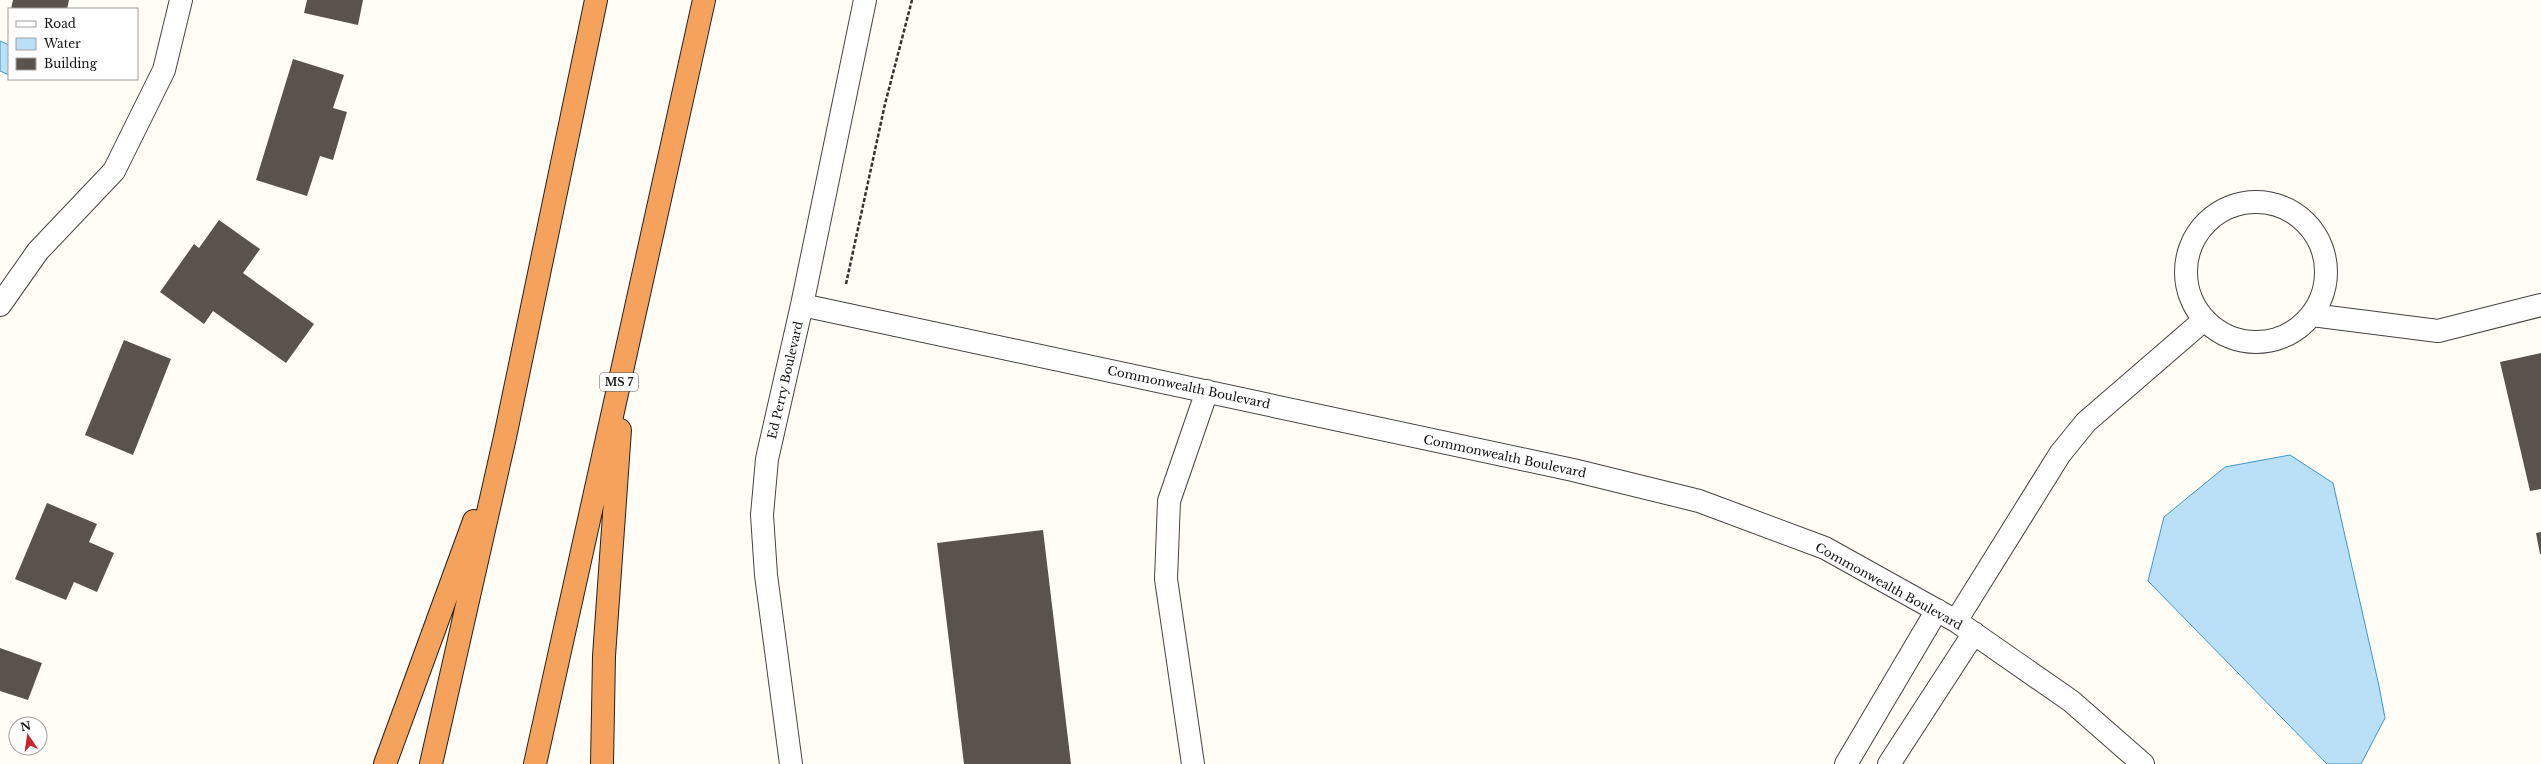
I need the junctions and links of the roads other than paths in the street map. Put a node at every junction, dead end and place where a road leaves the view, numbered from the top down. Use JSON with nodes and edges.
{"nodes":[{"id":1,"x":181,"y":0,"type":"edge"},
{"id":2,"x":596,"y":0,"type":"edge"},
{"id":3,"x":704,"y":0,"type":"edge"},
{"id":4,"x":865,"y":0,"type":"edge"},
{"id":5,"x":0,"y":305,"type":"edge"},
{"id":6,"x":802,"y":305,"type":"junction"},
{"id":7,"x":2541,"y":305,"type":"edge"},
{"id":8,"x":2312,"y":315,"type":"junction"},
{"id":9,"x":2204,"y":320,"type":"junction"},
{"id":10,"x":626,"y":353,"type":"junction"},
{"id":11,"x":1207,"y":391,"type":"junction"},
{"id":12,"x":505,"y":437,"type":"junction"},
{"id":13,"x":1937,"y":610,"type":"junction"},
{"id":14,"x":1965,"y":627,"type":"junction"},
{"id":15,"x":385,"y":764,"type":"edge"},
{"id":16,"x":431,"y":764,"type":"edge"},
{"id":17,"x":535,"y":764,"type":"edge"},
{"id":18,"x":602,"y":764,"type":"edge"},
{"id":19,"x":791,"y":764,"type":"edge"},
{"id":20,"x":1193,"y":764,"type":"edge"},
{"id":21,"x":1846,"y":764,"type":"edge"},
{"id":22,"x":1889,"y":764,"type":"edge"},
{"id":23,"x":2143,"y":764,"type":"edge"}],
"edges":[{"from":1,"to":5,"type":"street"},
{"from":2,"to":12,"type":"highway"},
{"from":3,"to":10,"type":"highway","number":"MS 7"},
{"from":4,"to":6,"type":"street","name":"Ed Perry Boulevard"},
{"from":6,"to":11,"type":"street","name":"Commonwealth Boulevard"},
{"from":6,"to":19,"type":"street","name":"Ed Perry Boulevard"},
{"from":7,"to":8,"type":"street"},
{"from":8,"to":9,"type":"street"},
{"from":8,"to":9,"type":"street"},
{"from":9,"to":14,"type":"street"},
{"from":10,"to":17,"type":"highway","number":"MS 7"},
{"from":10,"to":18,"type":"highway"},
{"from":11,"to":13,"type":"street","name":"Commonwealth Boulevard"},
{"from":11,"to":20,"type":"street"},
{"from":12,"to":15,"type":"highway"},
{"from":12,"to":16,"type":"highway"},
{"from":13,"to":14,"type":"street","name":"Commonwealth Boulevard"},
{"from":13,"to":21,"type":"street"},
{"from":14,"to":22,"type":"street"},
{"from":14,"to":23,"type":"street","name":"Commonwealth Boulevard"}]}
